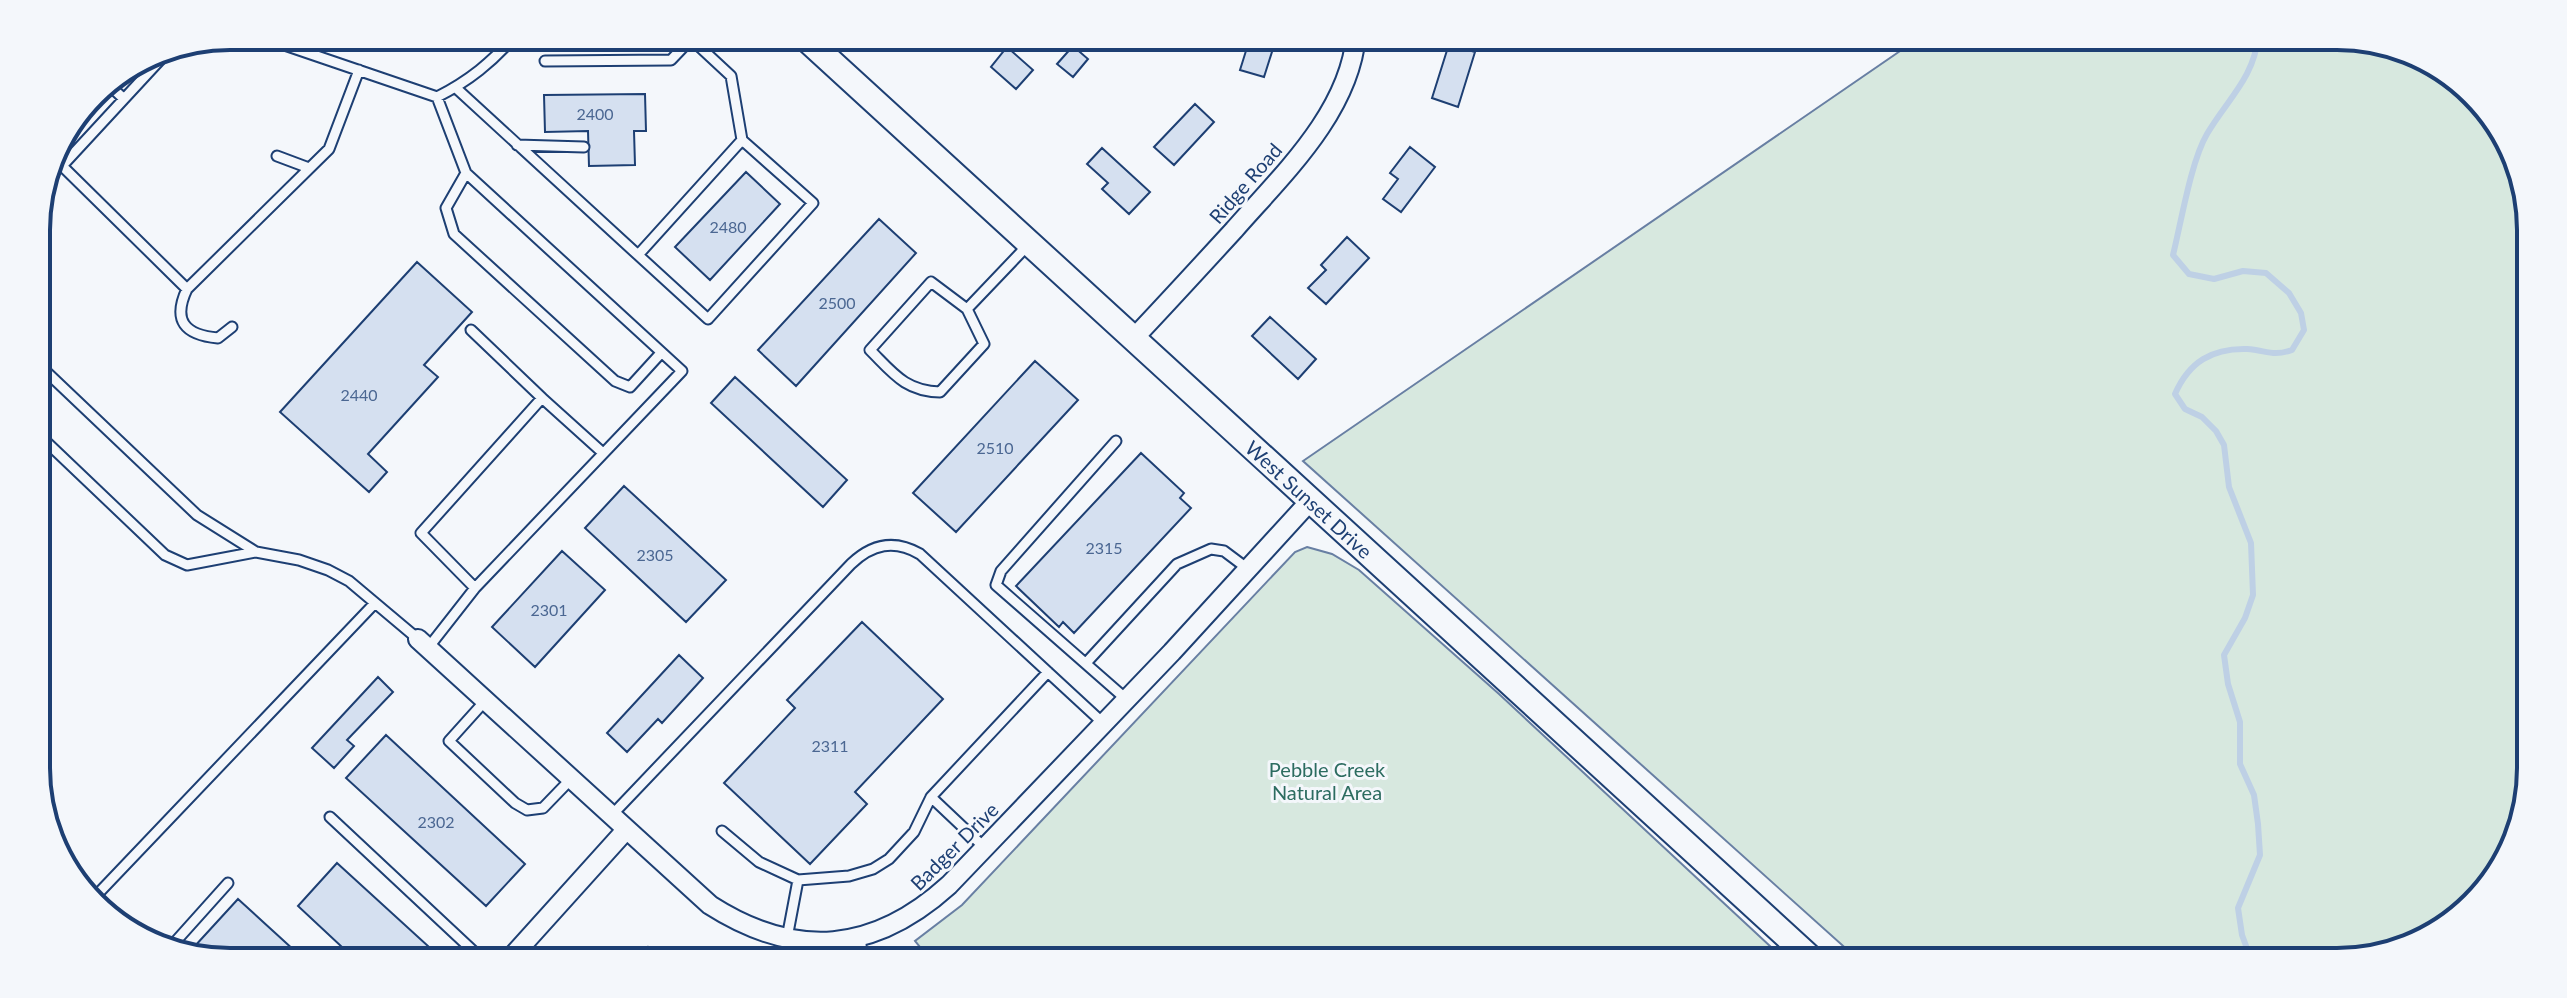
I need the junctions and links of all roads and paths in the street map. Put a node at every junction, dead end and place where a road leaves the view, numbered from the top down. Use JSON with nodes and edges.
{"nodes":[{"id":1,"x":300,"y":50,"type":"edge"},
{"id":2,"x":501,"y":50,"type":"edge"},
{"id":3,"x":679,"y":50,"type":"edge"},
{"id":4,"x":704,"y":50,"type":"edge"},
{"id":5,"x":818,"y":50,"type":"edge"},
{"id":6,"x":1352,"y":50,"type":"edge"},
{"id":7,"x":545,"y":61,"type":"dead end"},
{"id":8,"x":153,"y":68,"type":"edge"},
{"id":9,"x":359,"y":70,"type":"junction"},
{"id":10,"x":456,"y":88,"type":"junction"},
{"id":11,"x":116,"y":91,"type":"edge"},
{"id":12,"x":437,"y":97,"type":"junction"},
{"id":13,"x":124,"y":99,"type":"junction"},
{"id":14,"x":742,"y":140,"type":"junction"},
{"id":15,"x":517,"y":145,"type":"junction"},
{"id":16,"x":584,"y":147,"type":"dead end"},
{"id":17,"x":277,"y":156,"type":"dead end"},
{"id":18,"x":62,"y":166,"type":"joint"},
{"id":19,"x":309,"y":168,"type":"junction"},
{"id":20,"x":466,"y":173,"type":"junction"},
{"id":21,"x":1030,"y":242,"type":"junction"},
{"id":22,"x":638,"y":255,"type":"junction"},
{"id":23,"x":187,"y":289,"type":"junction"},
{"id":24,"x":967,"y":309,"type":"junction"},
{"id":25,"x":232,"y":327,"type":"dead end"},
{"id":26,"x":471,"y":330,"type":"dead end"},
{"id":27,"x":1134,"y":338,"type":"junction"},
{"id":28,"x":661,"y":353,"type":"junction"},
{"id":29,"x":50,"y":375,"type":"edge"},
{"id":30,"x":542,"y":398,"type":"junction"},
{"id":31,"x":1116,"y":441,"type":"dead end"},
{"id":32,"x":50,"y":445,"type":"edge"},
{"id":33,"x":603,"y":453,"type":"junction"},
{"id":34,"x":1311,"y":500,"type":"junction"},
{"id":35,"x":256,"y":552,"type":"junction"},
{"id":36,"x":1248,"y":569,"type":"junction"},
{"id":37,"x":475,"y":588,"type":"junction"},
{"id":38,"x":375,"y":603,"type":"junction"},
{"id":39,"x":423,"y":644,"type":"junction"},
{"id":40,"x":1086,"y":663,"type":"junction"},
{"id":41,"x":1048,"y":672,"type":"junction"},
{"id":42,"x":1126,"y":699,"type":"junction"},
{"id":43,"x":485,"y":701,"type":"junction"},
{"id":44,"x":1103,"y":723,"type":"junction"},
{"id":45,"x":571,"y":779,"type":"junction"},
{"id":46,"x":931,"y":797,"type":"junction"},
{"id":47,"x":611,"y":816,"type":"junction"},
{"id":48,"x":330,"y":817,"type":"dead end"},
{"id":49,"x":626,"y":830,"type":"junction"},
{"id":50,"x":722,"y":831,"type":"dead end"},
{"id":51,"x":985,"y":848,"type":"junction"},
{"id":52,"x":798,"y":880,"type":"junction"},
{"id":53,"x":228,"y":883,"type":"dead end"},
{"id":54,"x":100,"y":892,"type":"edge"},
{"id":55,"x":787,"y":938,"type":"junction"},
{"id":56,"x":856,"y":938,"type":"junction"},
{"id":57,"x":177,"y":940,"type":"edge"},
{"id":58,"x":470,"y":948,"type":"edge"},
{"id":59,"x":520,"y":948,"type":"edge"},
{"id":60,"x":857,"y":948,"type":"edge"},
{"id":61,"x":1800,"y":948,"type":"edge"}],
"edges":[{"from":1,"to":9,"type":"lane"},
{"from":2,"to":10,"type":"lane"},
{"from":3,"to":7,"type":"lane"},
{"from":4,"to":14,"type":"lane"},
{"from":5,"to":21,"type":"main road","name":"West Sunset Drive"},
{"from":6,"to":27,"type":"street","name":"Ridge Road"},
{"from":8,"to":13,"type":"lane"},
{"from":9,"to":12,"type":"lane"},
{"from":9,"to":19,"type":"lane"},
{"from":10,"to":12,"type":"lane"},
{"from":10,"to":15,"type":"lane"},
{"from":11,"to":13,"type":"lane"},
{"from":12,"to":20,"type":"lane"},
{"from":13,"to":18,"type":"lane"},
{"from":14,"to":22,"type":"lane"},
{"from":14,"to":22,"type":"lane"},
{"from":15,"to":16,"type":"lane"},
{"from":15,"to":22,"type":"lane"},
{"from":17,"to":19,"type":"lane"},
{"from":18,"to":23,"type":"lane"},
{"from":19,"to":23,"type":"lane"},
{"from":20,"to":28,"type":"lane"},
{"from":20,"to":28,"type":"lane"},
{"from":21,"to":24,"type":"lane"},
{"from":21,"to":27,"type":"main road","name":"West Sunset Drive"},
{"from":23,"to":25,"type":"lane"},
{"from":24,"to":24,"type":"lane"},
{"from":26,"to":30,"type":"lane"},
{"from":27,"to":34,"type":"main road","name":"West Sunset Drive"},
{"from":28,"to":33,"type":"lane"},
{"from":29,"to":35,"type":"lane"},
{"from":30,"to":33,"type":"lane"},
{"from":30,"to":37,"type":"lane"},
{"from":31,"to":40,"type":"lane"},
{"from":32,"to":35,"type":"lane"},
{"from":33,"to":37,"type":"lane"},
{"from":34,"to":36,"type":"street","name":"Badger Drive"},
{"from":34,"to":61,"type":"main road","name":"West Sunset Drive"},
{"from":35,"to":38,"type":"lane"},
{"from":36,"to":40,"type":"lane"},
{"from":36,"to":42,"type":"street","name":"Badger Drive"},
{"from":37,"to":39,"type":"lane"},
{"from":38,"to":39,"type":"lane"},
{"from":38,"to":54,"type":"lane"},
{"from":39,"to":43,"type":"street","name":"Badger Drive"},
{"from":40,"to":42,"type":"lane"},
{"from":41,"to":44,"type":"lane"},
{"from":41,"to":46,"type":"lane"},
{"from":41,"to":47,"type":"lane"},
{"from":42,"to":44,"type":"street","name":"Badger Drive"},
{"from":43,"to":45,"type":"street","name":"Badger Drive"},
{"from":43,"to":45,"type":"lane"},
{"from":44,"to":51,"type":"street","name":"Badger Drive"},
{"from":45,"to":47,"type":"street","name":"Badger Drive"},
{"from":46,"to":51,"type":"lane"},
{"from":46,"to":52,"type":"lane"},
{"from":47,"to":49,"type":"street","name":"Badger Drive"},
{"from":48,"to":58,"type":"lane"},
{"from":49,"to":55,"type":"street","name":"Badger Drive"},
{"from":49,"to":59,"type":"street"},
{"from":50,"to":52,"type":"lane"},
{"from":51,"to":56,"type":"street","name":"Badger Drive"},
{"from":52,"to":55,"type":"lane"},
{"from":53,"to":57,"type":"lane"},
{"from":55,"to":56,"type":"street","name":"Badger Drive"},
{"from":56,"to":60,"type":"street"}]}
